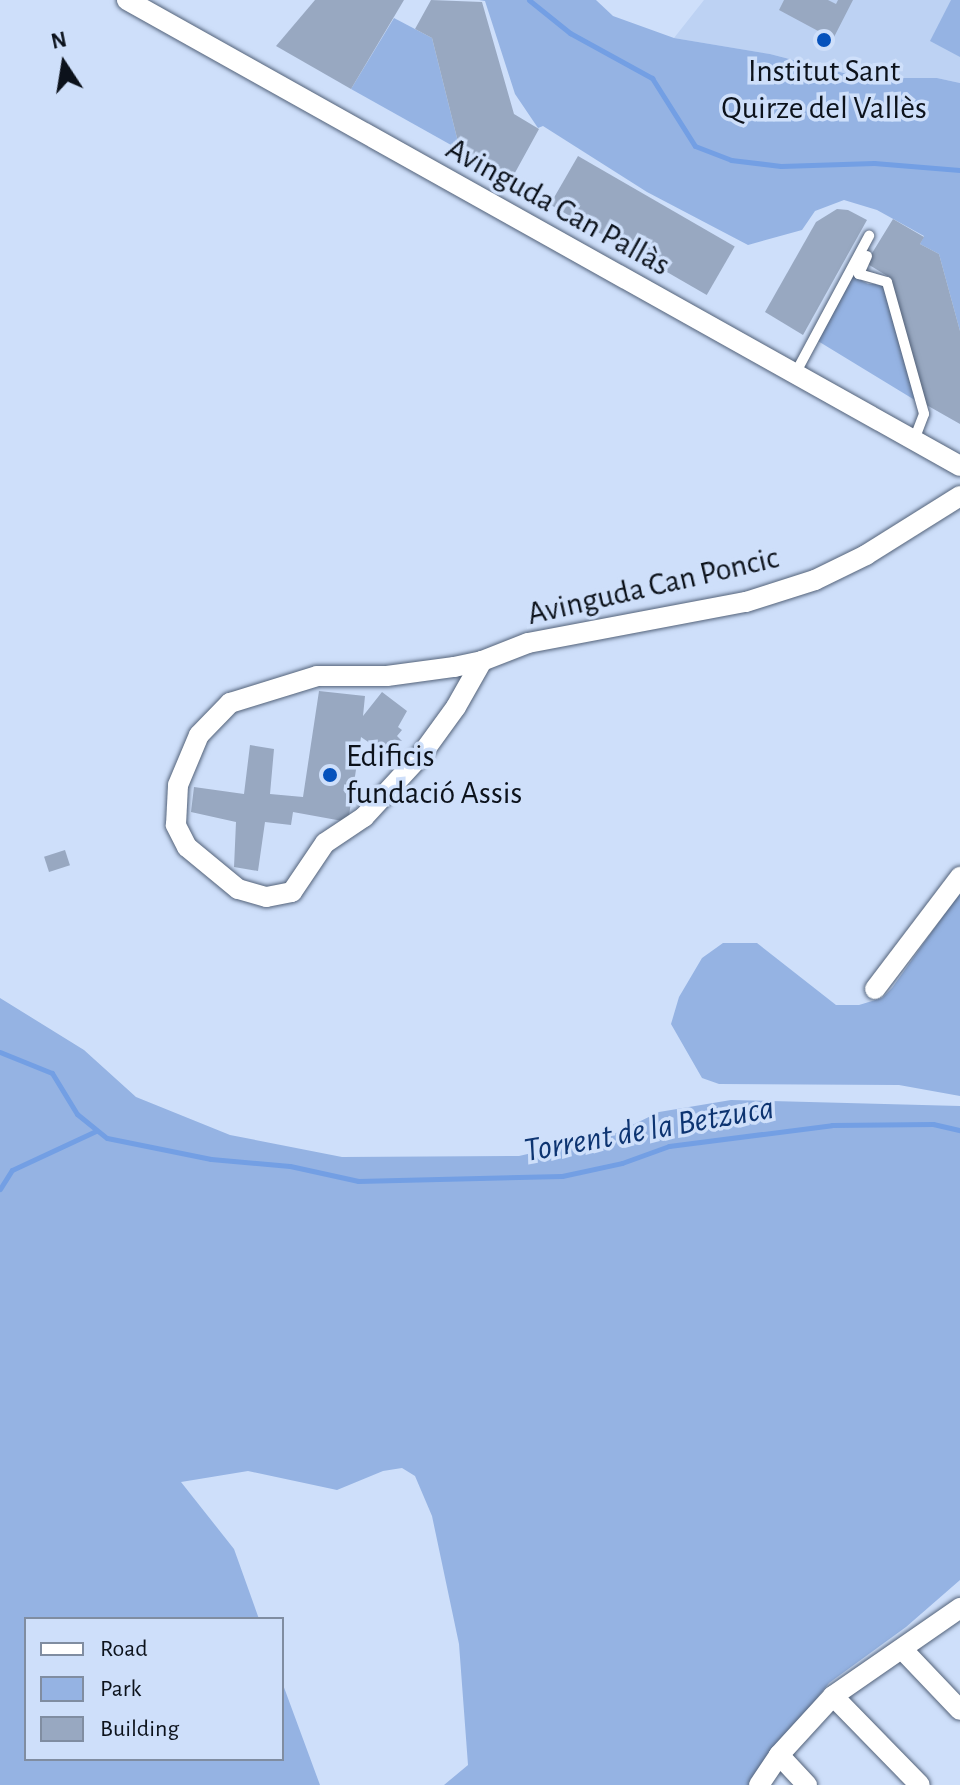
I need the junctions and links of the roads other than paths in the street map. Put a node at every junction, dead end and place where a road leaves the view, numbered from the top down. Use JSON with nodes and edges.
{"nodes":[{"id":1,"x":127,"y":0,"type":"edge"},
{"id":2,"x":869,"y":236,"type":"dead end"},
{"id":3,"x":867,"y":256,"type":"dead end"},
{"id":4,"x":795,"y":374,"type":"junction"},
{"id":5,"x":914,"y":440,"type":"junction"},
{"id":6,"x":960,"y":466,"type":"edge"},
{"id":7,"x":960,"y":496,"type":"edge"},
{"id":8,"x":482,"y":661,"type":"junction"},
{"id":9,"x":960,"y":877,"type":"edge"},
{"id":10,"x":875,"y":989,"type":"dead end"},
{"id":11,"x":960,"y":1608,"type":"edge"},
{"id":12,"x":902,"y":1649,"type":"junction"},
{"id":13,"x":833,"y":1696,"type":"junction"},
{"id":14,"x":960,"y":1710,"type":"edge"},
{"id":15,"x":779,"y":1755,"type":"junction"},
{"id":16,"x":759,"y":1785,"type":"edge"},
{"id":17,"x":807,"y":1785,"type":"edge"},
{"id":18,"x":920,"y":1785,"type":"edge"}],
"edges":[{"from":1,"to":4,"type":"street","name":"Avinguda Can Pallàs"},
{"from":2,"to":4,"type":"lane"},
{"from":3,"to":5,"type":"lane"},
{"from":4,"to":5,"type":"street","name":"Avinguda Can Pallàs"},
{"from":5,"to":6,"type":"street","name":"Avinguda Can Pallàs"},
{"from":7,"to":8,"type":"street","name":"Avinguda Can Poncic"},
{"from":8,"to":8,"type":"street","name":"Avinguda Can Poncic"},
{"from":9,"to":10,"type":"street"},
{"from":11,"to":12,"type":"street"},
{"from":12,"to":13,"type":"street"},
{"from":12,"to":14,"type":"street"},
{"from":13,"to":15,"type":"street"},
{"from":13,"to":18,"type":"street"},
{"from":15,"to":16,"type":"street"},
{"from":15,"to":17,"type":"street"}]}
